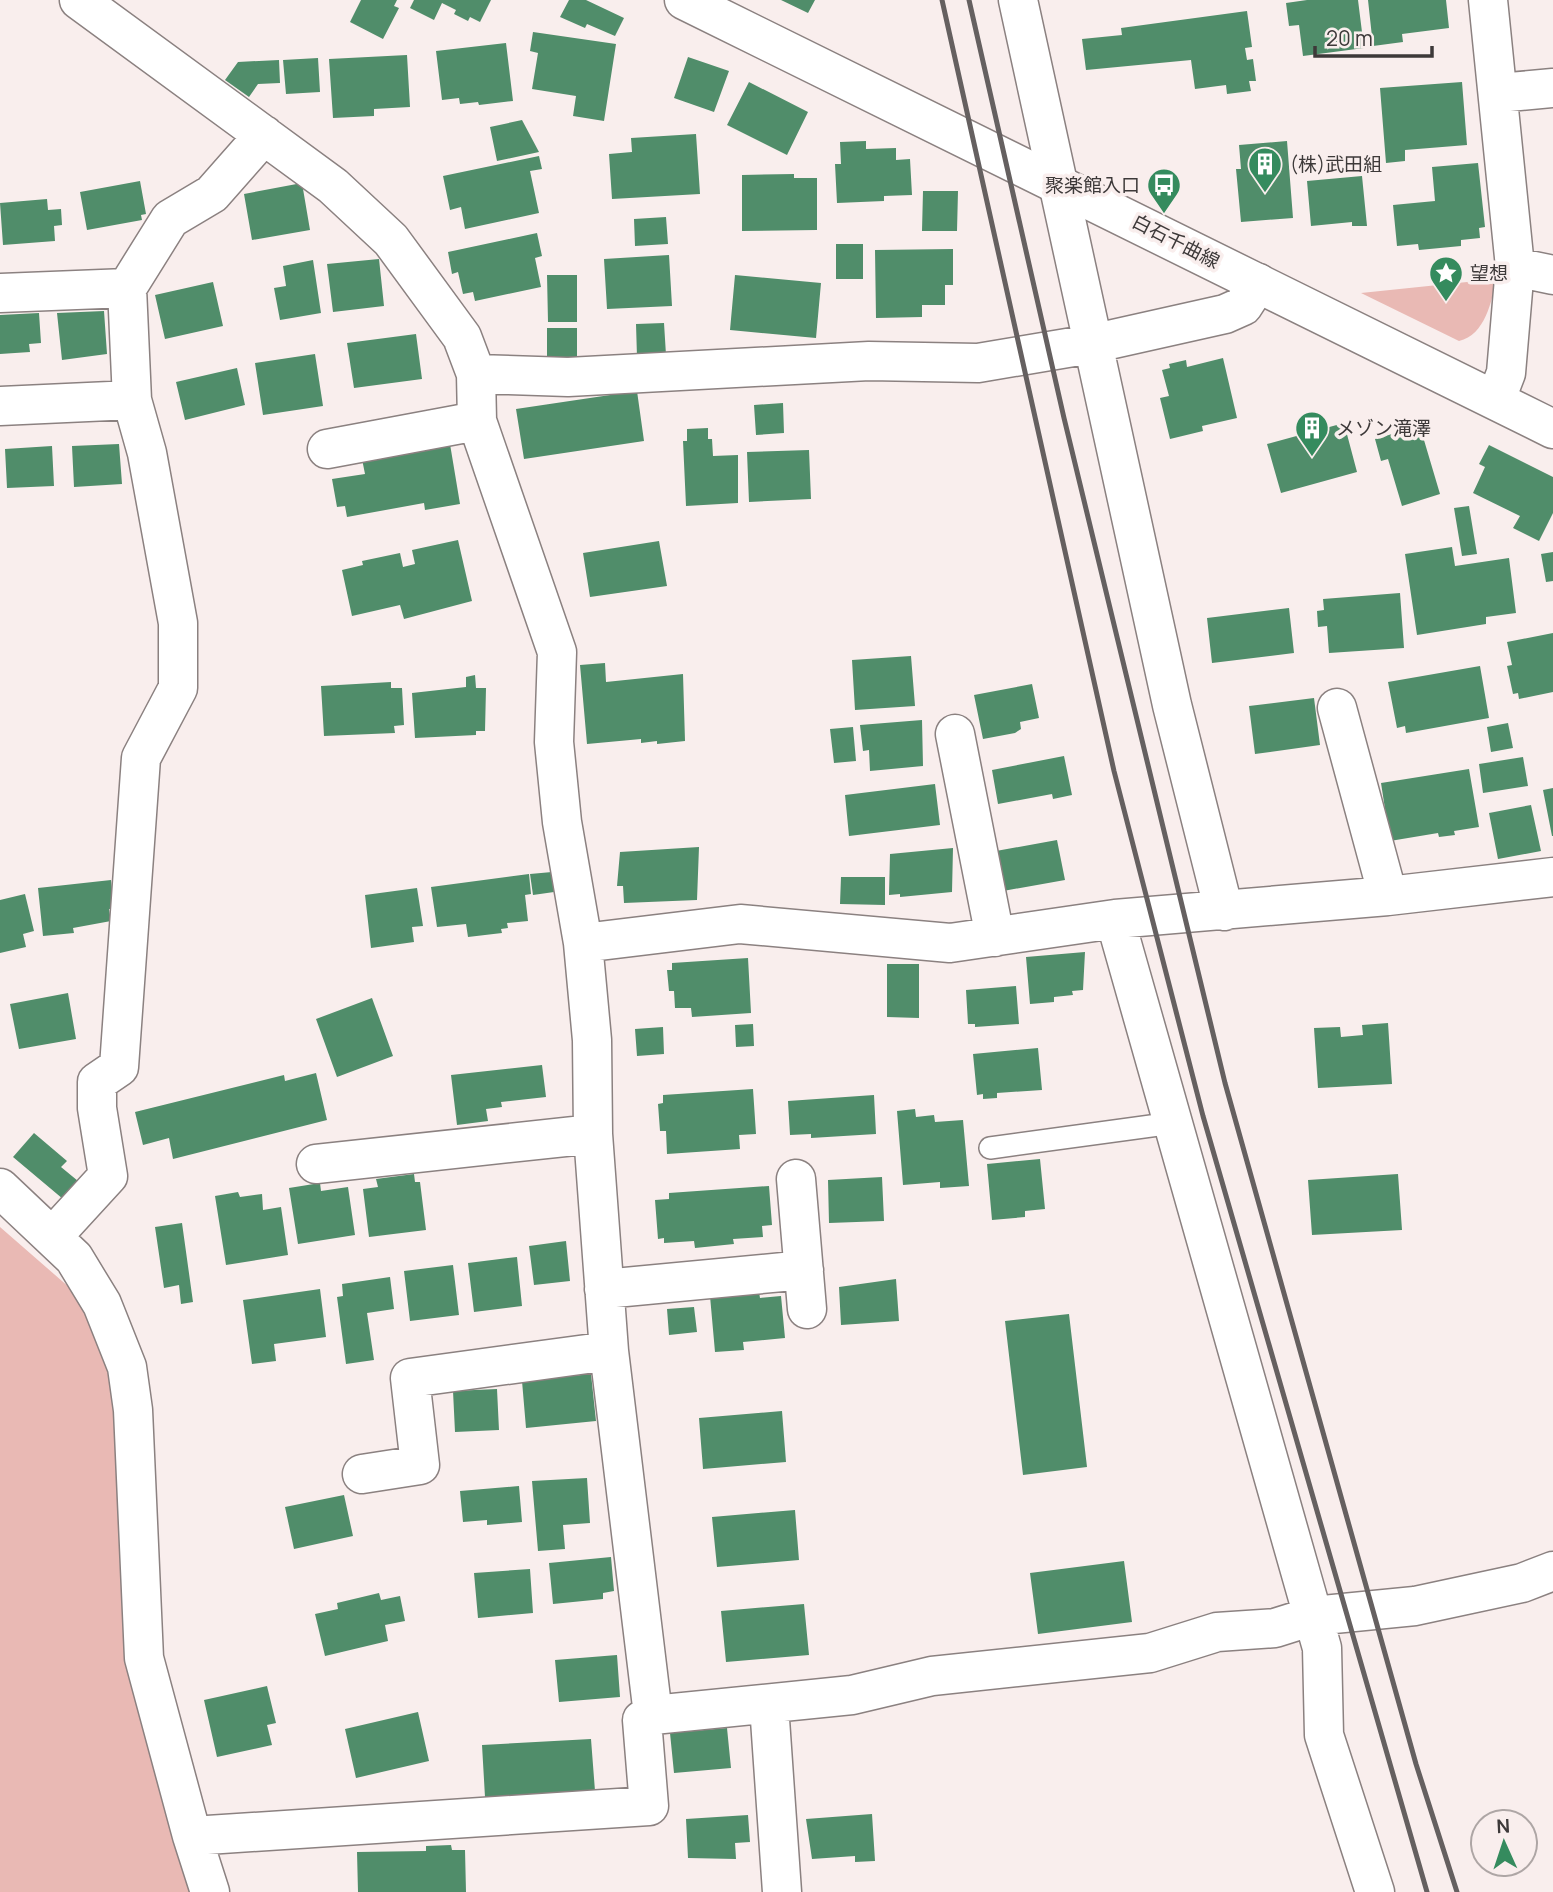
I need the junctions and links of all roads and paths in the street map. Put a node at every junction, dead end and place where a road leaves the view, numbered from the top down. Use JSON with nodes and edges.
{"nodes":[{"id":1,"x":79,"y":0,"type":"edge"},
{"id":2,"x":684,"y":0,"type":"edge"},
{"id":3,"x":1018,"y":0,"type":"edge"},
{"id":4,"x":1488,"y":0,"type":"edge"},
{"id":5,"x":1553,"y":88,"type":"edge"},
{"id":6,"x":1498,"y":93,"type":"junction"},
{"id":7,"x":264,"y":135,"type":"junction"},
{"id":8,"x":1056,"y":181,"type":"junction"},
{"id":9,"x":1516,"y":267,"type":"junction"},
{"id":10,"x":1553,"y":275,"type":"edge"},
{"id":11,"x":1258,"y":283,"type":"junction"},
{"id":12,"x":127,"y":288,"type":"junction"},
{"id":13,"x":0,"y":293,"type":"edge"},
{"id":14,"x":1091,"y":344,"type":"junction"},
{"id":15,"x":476,"y":374,"type":"junction"},
{"id":16,"x":1496,"y":399,"type":"junction"},
{"id":17,"x":132,"y":400,"type":"junction"},
{"id":18,"x":0,"y":406,"type":"edge"},
{"id":19,"x":477,"y":421,"type":"junction"},
{"id":20,"x":1553,"y":429,"type":"edge"},
{"id":21,"x":327,"y":449,"type":"dead end"},
{"id":22,"x":1337,"y":708,"type":"dead end"},
{"id":23,"x":955,"y":734,"type":"dead end"},
{"id":24,"x":1553,"y":877,"type":"edge"},
{"id":25,"x":1388,"y":896,"type":"junction"},
{"id":26,"x":1224,"y":911,"type":"junction"},
{"id":27,"x":1115,"y":919,"type":"junction"},
{"id":28,"x":995,"y":937,"type":"junction"},
{"id":29,"x":583,"y":943,"type":"junction"},
{"id":30,"x":1173,"y":1123,"type":"junction"},
{"id":31,"x":593,"y":1134,"type":"junction"},
{"id":32,"x":990,"y":1148,"type":"dead end"},
{"id":33,"x":316,"y":1164,"type":"dead end"},
{"id":34,"x":796,"y":1179,"type":"dead end"},
{"id":35,"x":0,"y":1188,"type":"edge"},
{"id":36,"x":53,"y":1236,"type":"junction"},
{"id":37,"x":804,"y":1270,"type":"junction"},
{"id":38,"x":604,"y":1289,"type":"junction"},
{"id":39,"x":807,"y":1309,"type":"dead end"},
{"id":40,"x":609,"y":1351,"type":"junction"},
{"id":41,"x":362,"y":1474,"type":"dead end"},
{"id":42,"x":1553,"y":1571,"type":"edge"},
{"id":43,"x":1313,"y":1616,"type":"junction"},
{"id":44,"x":769,"y":1705,"type":"junction"},
{"id":45,"x":653,"y":1715,"type":"junction"},
{"id":46,"x":191,"y":1836,"type":"junction"},
{"id":47,"x":210,"y":1892,"type":"edge"},
{"id":48,"x":782,"y":1892,"type":"edge"},
{"id":49,"x":1375,"y":1892,"type":"edge"}],
"edges":[{"from":1,"to":7,"type":"street"},
{"from":2,"to":8,"type":"street","name":"白石千曲線"},
{"from":3,"to":8,"type":"street"},
{"from":4,"to":6,"type":"street"},
{"from":5,"to":6,"type":"street"},
{"from":6,"to":9,"type":"street"},
{"from":7,"to":12,"type":"street"},
{"from":7,"to":15,"type":"street"},
{"from":8,"to":11,"type":"street","name":"白石千曲線"},
{"from":8,"to":14,"type":"street"},
{"from":9,"to":10,"type":"street"},
{"from":9,"to":16,"type":"street"},
{"from":11,"to":14,"type":"street"},
{"from":11,"to":16,"type":"street","name":"白石千曲線"},
{"from":12,"to":13,"type":"street"},
{"from":12,"to":17,"type":"street"},
{"from":14,"to":15,"type":"street"},
{"from":14,"to":26,"type":"street"},
{"from":15,"to":19,"type":"street"},
{"from":16,"to":20,"type":"street","name":"白石千曲線"},
{"from":17,"to":18,"type":"street"},
{"from":17,"to":36,"type":"street"},
{"from":19,"to":21,"type":"street"},
{"from":19,"to":29,"type":"street"},
{"from":22,"to":25,"type":"street"},
{"from":23,"to":28,"type":"street"},
{"from":24,"to":25,"type":"street"},
{"from":25,"to":26,"type":"street"},
{"from":26,"to":27,"type":"street"},
{"from":27,"to":28,"type":"street"},
{"from":27,"to":30,"type":"street"},
{"from":28,"to":29,"type":"street"},
{"from":29,"to":31,"type":"street"},
{"from":30,"to":32,"type":"lane"},
{"from":30,"to":43,"type":"street"},
{"from":31,"to":33,"type":"street"},
{"from":31,"to":38,"type":"street"},
{"from":34,"to":37,"type":"street"},
{"from":35,"to":36,"type":"street"},
{"from":36,"to":46,"type":"street"},
{"from":37,"to":38,"type":"street"},
{"from":37,"to":39,"type":"street"},
{"from":38,"to":40,"type":"street"},
{"from":40,"to":41,"type":"street"},
{"from":40,"to":45,"type":"street"},
{"from":42,"to":43,"type":"street"},
{"from":43,"to":44,"type":"street"},
{"from":43,"to":49,"type":"street"},
{"from":44,"to":45,"type":"street"},
{"from":44,"to":48,"type":"street"},
{"from":45,"to":46,"type":"street"},
{"from":46,"to":47,"type":"street"}]}
